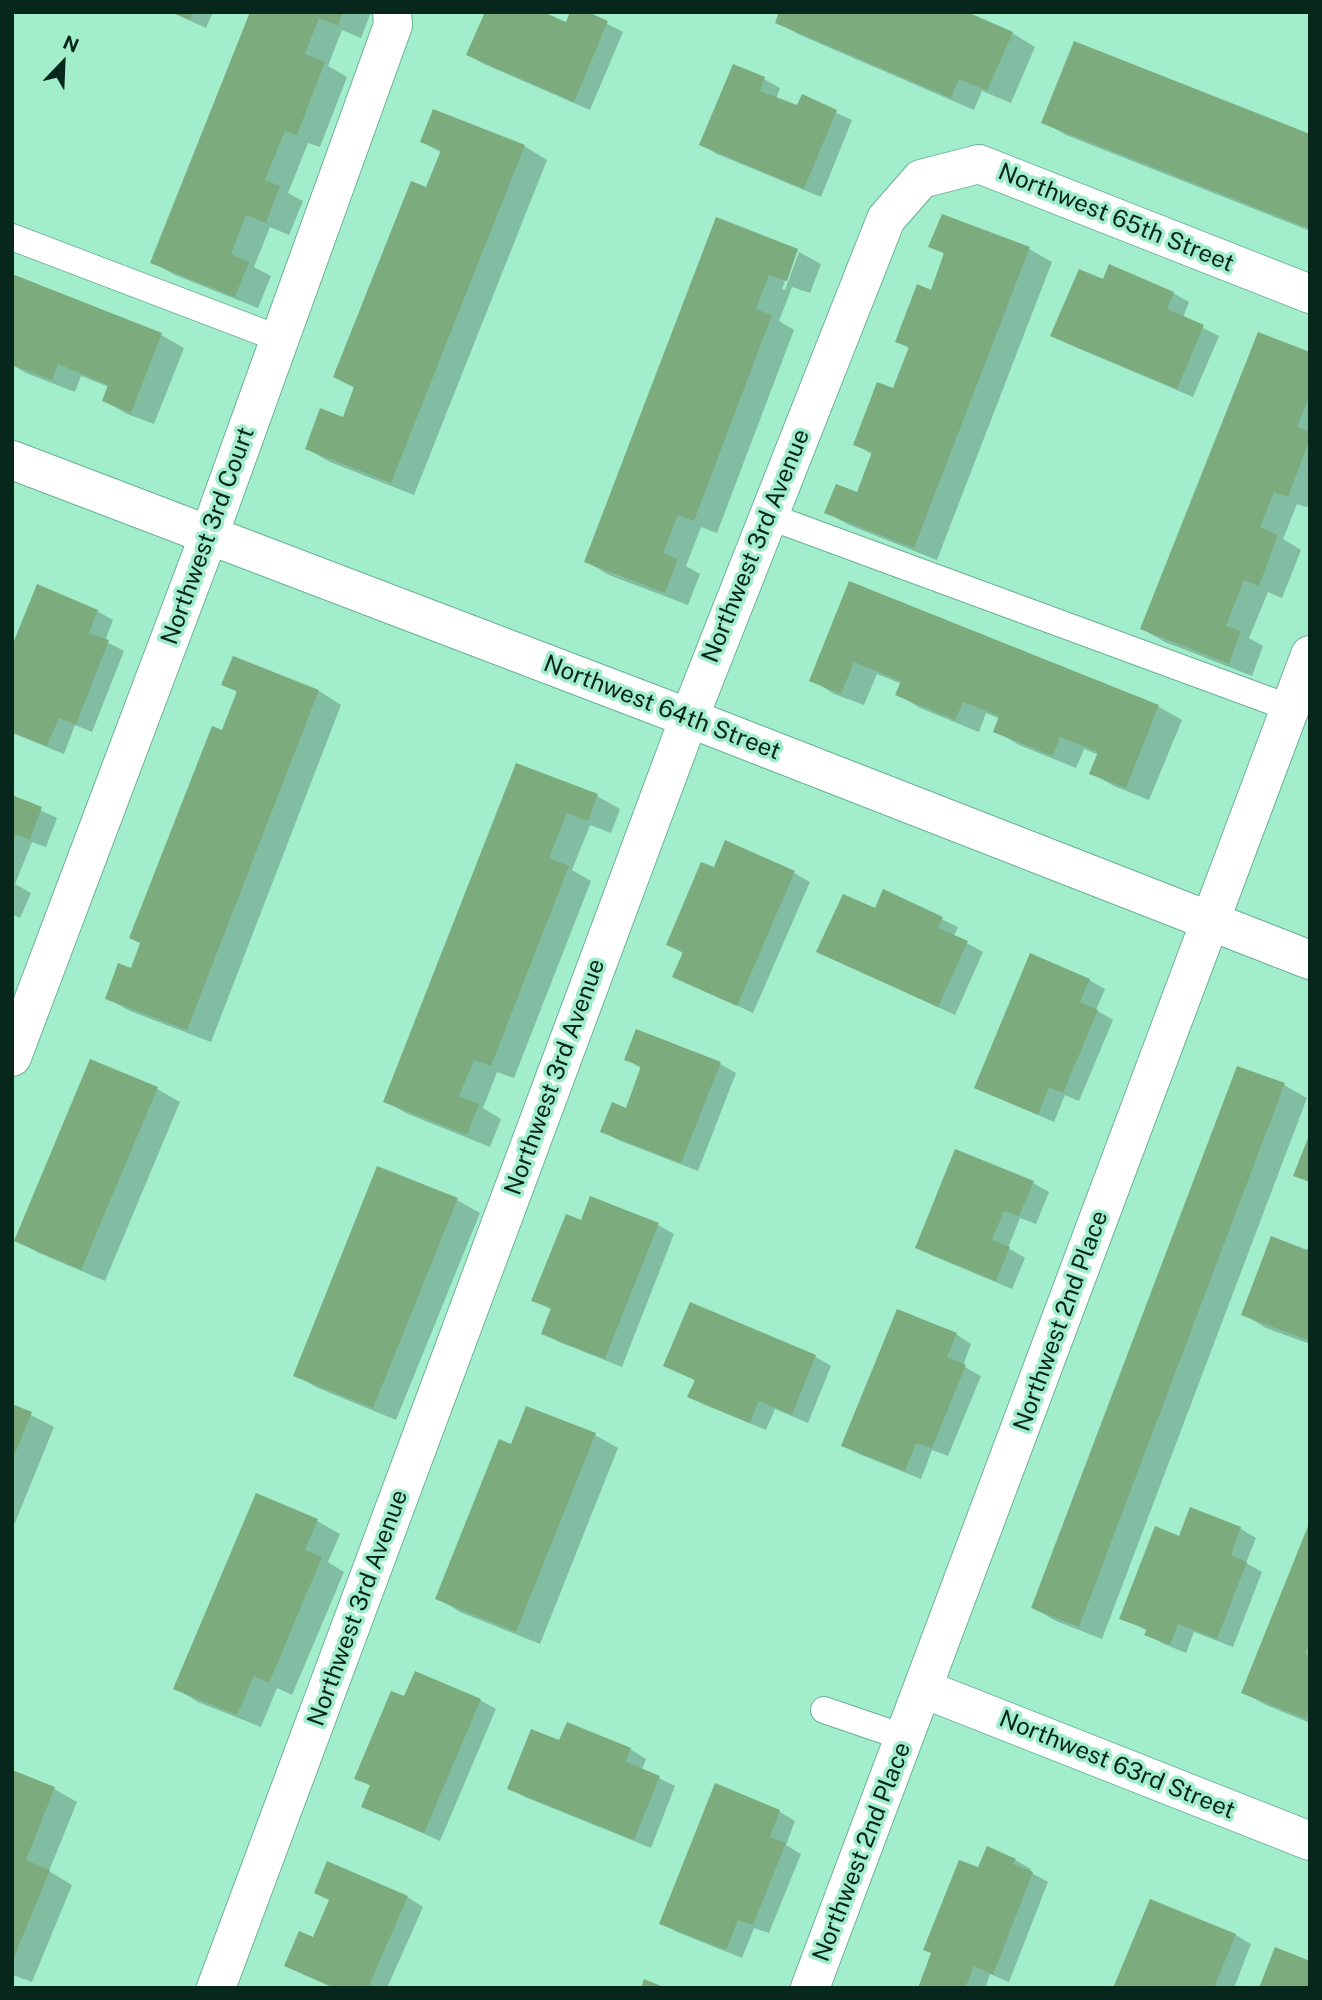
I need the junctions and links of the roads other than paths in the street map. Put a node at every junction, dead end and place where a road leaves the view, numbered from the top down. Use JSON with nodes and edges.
{"nodes":[{"id":1,"x":392,"y":12,"type":"edge"},
{"id":2,"x":921,"y":179,"type":"joint"},
{"id":3,"x":12,"y":237,"type":"edge"},
{"id":4,"x":1310,"y":294,"type":"edge"},
{"id":5,"x":280,"y":340,"type":"junction"},
{"id":6,"x":12,"y":460,"type":"edge"},
{"id":7,"x":768,"y":516,"type":"junction"},
{"id":8,"x":209,"y":535,"type":"junction"},
{"id":9,"x":1310,"y":655,"type":"edge"},
{"id":10,"x":1290,"y":708,"type":"junction"},
{"id":11,"x":689,"y":718,"type":"junction"},
{"id":12,"x":1210,"y":921,"type":"junction"},
{"id":13,"x":1310,"y":960,"type":"edge"},
{"id":14,"x":12,"y":1056,"type":"edge"},
{"id":15,"x":924,"y":1689,"type":"junction"},
{"id":16,"x":824,"y":1710,"type":"dead end"},
{"id":17,"x":906,"y":1738,"type":"junction"},
{"id":18,"x":1310,"y":1841,"type":"edge"},
{"id":19,"x":216,"y":1988,"type":"edge"},
{"id":20,"x":810,"y":1988,"type":"edge"}],
"edges":[{"from":1,"to":5,"type":"street","name":"Northwest 3rd Court"},
{"from":2,"to":4,"type":"street","name":"Northwest 65th Street"},
{"from":2,"to":7,"type":"street","name":"Northwest 3rd Avenue"},
{"from":3,"to":5,"type":"lane"},
{"from":5,"to":8,"type":"street","name":"Northwest 3rd Court"},
{"from":6,"to":8,"type":"street","name":"Northwest 64th Street"},
{"from":7,"to":10,"type":"lane"},
{"from":7,"to":11,"type":"street","name":"Northwest 3rd Avenue"},
{"from":8,"to":11,"type":"street","name":"Northwest 64th Street"},
{"from":8,"to":14,"type":"street","name":"Northwest 3rd Court"},
{"from":9,"to":10,"type":"street","name":"Northwest 2nd Place"},
{"from":10,"to":12,"type":"street","name":"Northwest 2nd Place"},
{"from":11,"to":12,"type":"street","name":"Northwest 64th Street"},
{"from":11,"to":19,"type":"street","name":"Northwest 3rd Avenue"},
{"from":12,"to":13,"type":"street","name":"Northwest 64th Street"},
{"from":12,"to":15,"type":"street","name":"Northwest 2nd Place"},
{"from":15,"to":17,"type":"street","name":"Northwest 2nd Place"},
{"from":15,"to":18,"type":"street","name":"Northwest 63rd Street"},
{"from":16,"to":17,"type":"lane"},
{"from":17,"to":20,"type":"street","name":"Northwest 2nd Place"}]}
